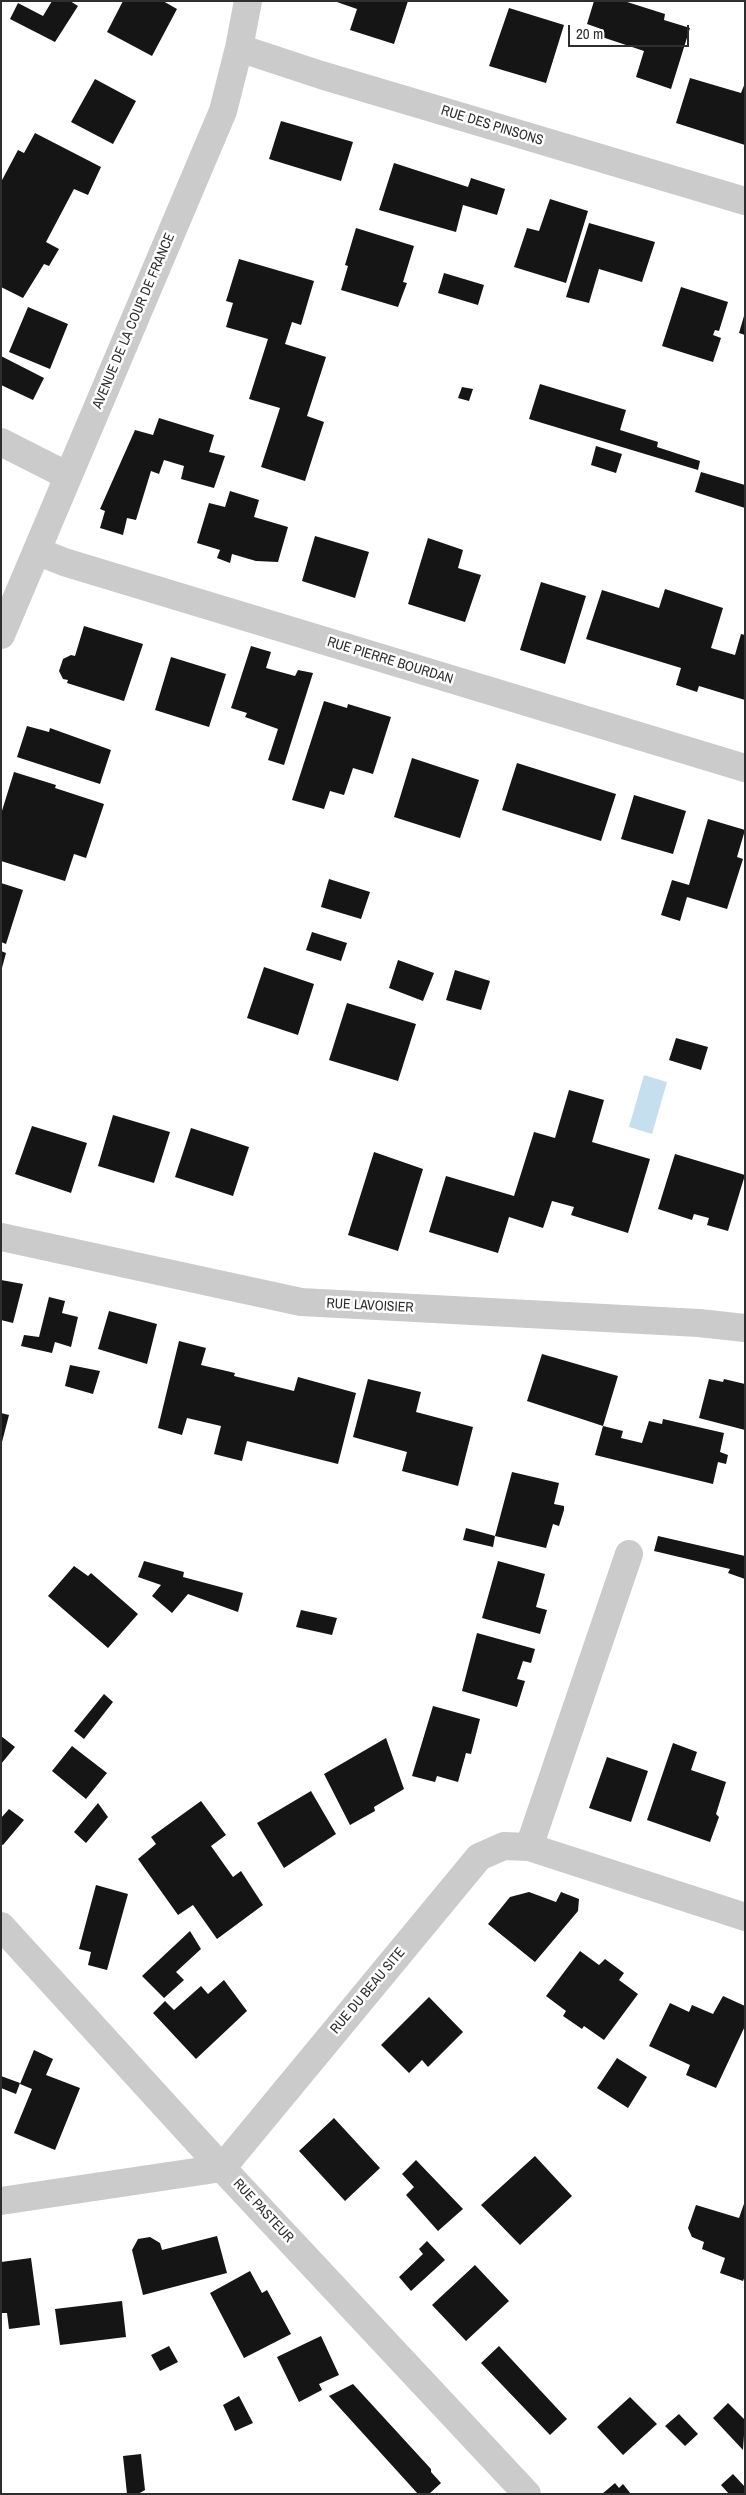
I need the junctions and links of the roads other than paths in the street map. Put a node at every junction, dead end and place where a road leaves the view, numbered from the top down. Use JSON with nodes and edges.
{"nodes":[{"id":1,"x":248,"y":1,"type":"edge"},
{"id":2,"x":239,"y":48,"type":"junction"},
{"id":3,"x":745,"y":201,"type":"edge"},
{"id":4,"x":1,"y":442,"type":"edge"},
{"id":5,"x":68,"y":476,"type":"junction"},
{"id":6,"x":37,"y":551,"type":"junction"},
{"id":7,"x":1,"y":635,"type":"edge"},
{"id":8,"x":745,"y":768,"type":"edge"},
{"id":9,"x":1,"y":1237,"type":"edge"},
{"id":10,"x":745,"y":1328,"type":"edge"},
{"id":11,"x":629,"y":1554,"type":"dead end"},
{"id":12,"x":529,"y":1847,"type":"junction"},
{"id":13,"x":745,"y":1917,"type":"edge"},
{"id":14,"x":1,"y":1926,"type":"edge"},
{"id":15,"x":222,"y":2168,"type":"junction"},
{"id":16,"x":1,"y":2201,"type":"edge"},
{"id":17,"x":527,"y":2494,"type":"edge"}],
"edges":[{"from":1,"to":2,"type":"street","name":"AVENUE DE LA COUR DE FRANCE"},
{"from":2,"to":3,"type":"street","name":"RUE DES PINSONS"},
{"from":2,"to":5,"type":"street","name":"AVENUE DE LA COUR DE FRANCE"},
{"from":4,"to":5,"type":"street"},
{"from":5,"to":6,"type":"street","name":"AVENUE DE LA COUR DE FRANCE"},
{"from":6,"to":7,"type":"street","name":"AVENUE DE LA COUR DE FRANCE"},
{"from":6,"to":8,"type":"street","name":"RUE PIERRE BOURDAN"},
{"from":9,"to":10,"type":"street","name":"RUE LAVOISIER"},
{"from":11,"to":12,"type":"street"},
{"from":12,"to":13,"type":"street","name":"RUE DU BEAU SITE"},
{"from":12,"to":15,"type":"street","name":"RUE DU BEAU SITE"},
{"from":14,"to":15,"type":"street","name":"RUE PASTEUR"},
{"from":15,"to":16,"type":"street"},
{"from":15,"to":17,"type":"street","name":"RUE PASTEUR"}]}
